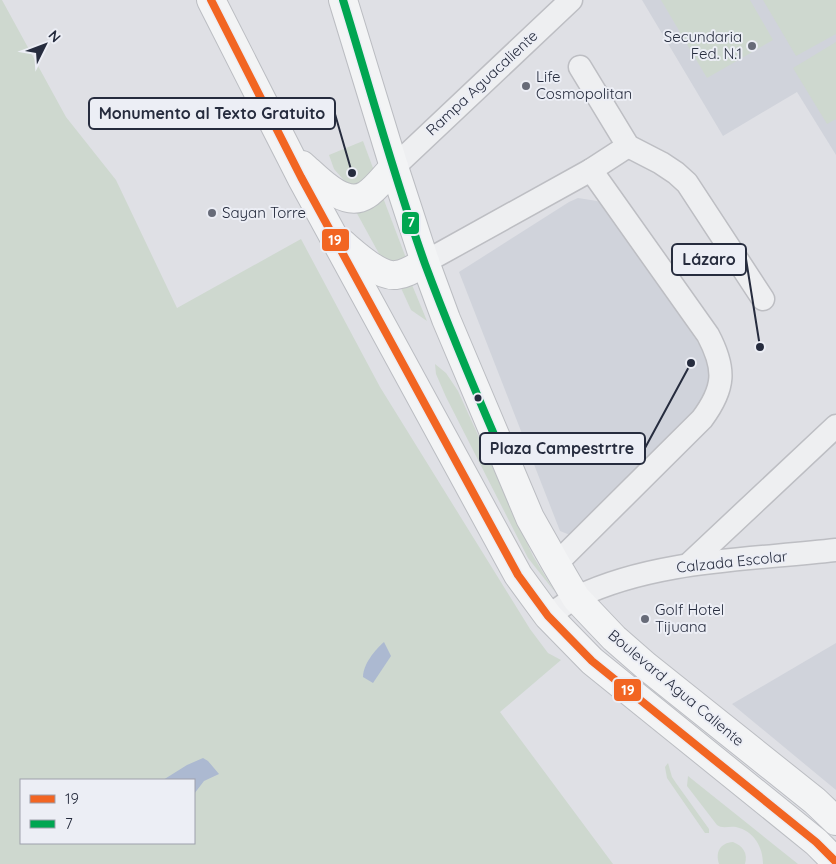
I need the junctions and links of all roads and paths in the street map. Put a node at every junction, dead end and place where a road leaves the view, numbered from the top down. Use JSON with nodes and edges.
{"nodes":[{"id":1,"x":211,"y":0,"type":"edge"},
{"id":2,"x":343,"y":0,"type":"edge"},
{"id":3,"x":571,"y":0,"type":"edge"},
{"id":4,"x":580,"y":67,"type":"dead end"},
{"id":5,"x":628,"y":146,"type":"junction"},
{"id":6,"x":289,"y":152,"type":"junction"},
{"id":7,"x":394,"y":167,"type":"junction"},
{"id":8,"x":591,"y":170,"type":"junction"},
{"id":9,"x":332,"y":234,"type":"junction"},
{"id":10,"x":425,"y":262,"type":"junction"},
{"id":11,"x":762,"y":299,"type":"dead end"},
{"id":12,"x":836,"y":426,"type":"edge"},
{"id":13,"x":836,"y":550,"type":"edge"},
{"id":14,"x":556,"y":564,"type":"junction"},
{"id":15,"x":689,"y":564,"type":"junction"},
{"id":16,"x":576,"y":598,"type":"junction"},
{"id":17,"x":548,"y":616,"type":"junction"},
{"id":18,"x":836,"y":821,"type":"edge"},
{"id":19,"x":836,"y":862,"type":"edge"}],
"edges":[{"from":1,"to":6,"type":"main road","name":"Boulevard Agua Caliente"},
{"from":2,"to":7,"type":"main road","name":"Boulevard Agua Caliente"},
{"from":3,"to":7,"type":"street","name":"Rampa Aguacaliente"},
{"from":4,"to":5,"type":"street"},
{"from":5,"to":8,"type":"street"},
{"from":5,"to":11,"type":"street"},
{"from":6,"to":7,"type":"main road"},
{"from":6,"to":9,"type":"main road","name":"Boulevard Agua Caliente"},
{"from":7,"to":10,"type":"main road","name":"Boulevard Agua Caliente"},
{"from":8,"to":10,"type":"street"},
{"from":8,"to":14,"type":"street"},
{"from":9,"to":10,"type":"main road"},
{"from":9,"to":17,"type":"main road","name":"Boulevard Agua Caliente"},
{"from":10,"to":14,"type":"main road","name":"Boulevard Agua Caliente"},
{"from":12,"to":15,"type":"street"},
{"from":13,"to":15,"type":"street","name":"Calzada Escolar"},
{"from":14,"to":16,"type":"main road","name":"Boulevard Agua Caliente"},
{"from":15,"to":16,"type":"street","name":"Calzada Escolar"},
{"from":16,"to":17,"type":"street","name":"Calzada Escolar"},
{"from":16,"to":18,"type":"main road","name":"Boulevard Agua Caliente"},
{"from":17,"to":19,"type":"main road","name":"Boulevard Agua Caliente"}]}
